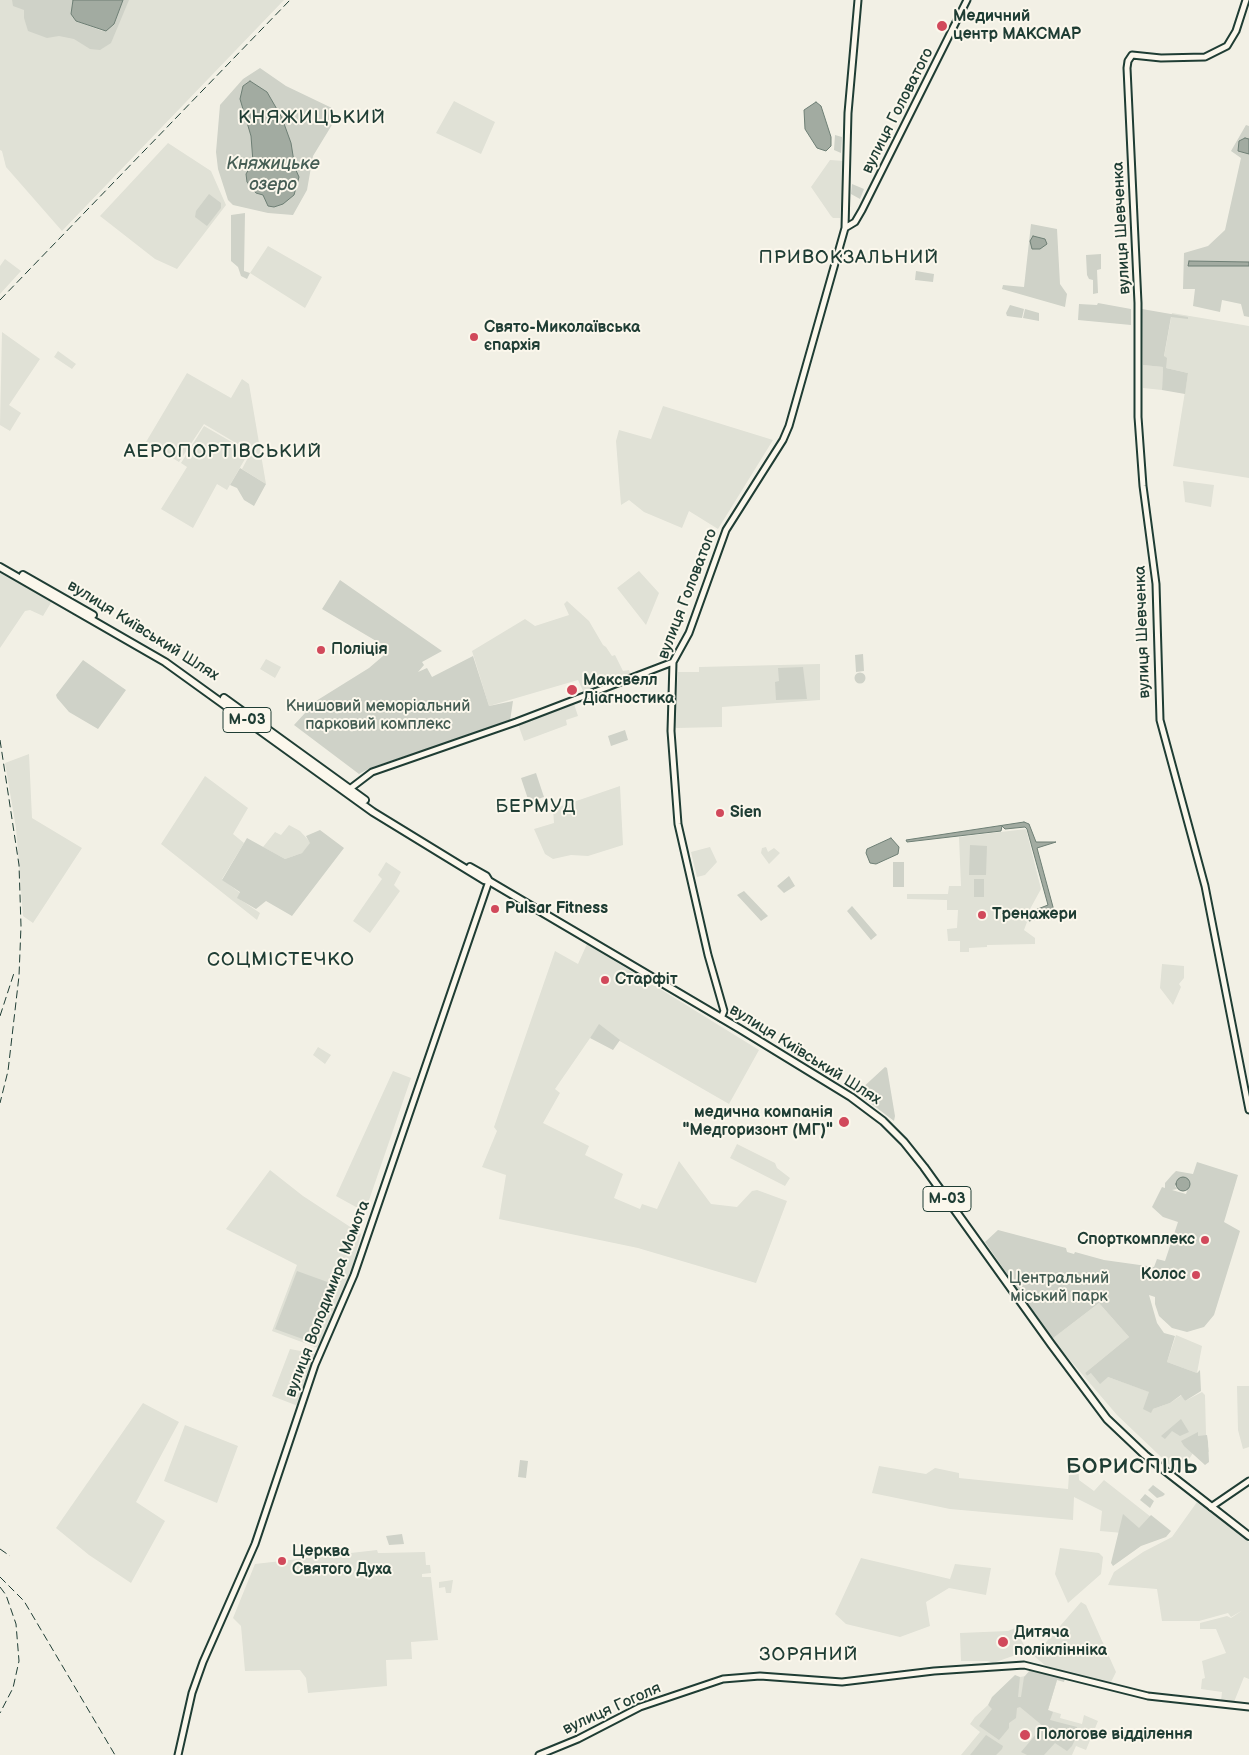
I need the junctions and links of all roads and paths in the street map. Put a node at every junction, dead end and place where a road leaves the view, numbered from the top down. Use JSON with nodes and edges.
{"nodes":[{"id":1,"x":858,"y":0,"type":"edge"},
{"id":2,"x":966,"y":0,"type":"edge"},
{"id":3,"x":1246,"y":0,"type":"edge"},
{"id":4,"x":846,"y":228,"type":"junction"},
{"id":5,"x":0,"y":562,"type":"edge"},
{"id":6,"x":0,"y":567,"type":"edge"},
{"id":7,"x":673,"y":662,"type":"junction"},
{"id":8,"x":348,"y":789,"type":"junction"},
{"id":9,"x":489,"y":881,"type":"junction"},
{"id":10,"x":721,"y":1018,"type":"junction"},
{"id":11,"x":1249,"y":1110,"type":"edge"},
{"id":12,"x":1249,"y":1481,"type":"edge"},
{"id":13,"x":1211,"y":1507,"type":"junction"},
{"id":14,"x":1249,"y":1536,"type":"edge"},
{"id":15,"x":1249,"y":1707,"type":"edge"},
{"id":16,"x":178,"y":1755,"type":"edge"},
{"id":17,"x":539,"y":1755,"type":"edge"}],
"edges":[{"from":1,"to":4,"type":"main road","name":"вулиця Головатого"},
{"from":2,"to":4,"type":"main road","name":"вулиця Головатого"},
{"from":3,"to":11,"type":"main road","name":"вулиця Шевченка"},
{"from":4,"to":7,"type":"main road","name":"вулиця Головатого"},
{"from":5,"to":8,"type":"highway","name":"вулиця Київський Шлях","number":"М-03"},
{"from":6,"to":8,"type":"highway","name":"вулиця Київський Шлях","number":"М-03"},
{"from":7,"to":8,"type":"main road"},
{"from":7,"to":10,"type":"main road","name":"вулиця Головатого"},
{"from":8,"to":9,"type":"highway","name":"вулиця Київський Шлях","number":"М-03"},
{"from":9,"to":10,"type":"highway","name":"вулиця Київський Шлях","number":"М-03"},
{"from":9,"to":16,"type":"main road","name":"вулиця Володимира Момота"},
{"from":10,"to":13,"type":"highway","name":"вулиця Київський Шлях","number":"М-03"},
{"from":12,"to":13,"type":"main road"},
{"from":13,"to":14,"type":"highway","name":"вулиця Київський Шлях","number":"М-03"},
{"from":15,"to":17,"type":"main road","name":"вулиця Гоголя"}]}
